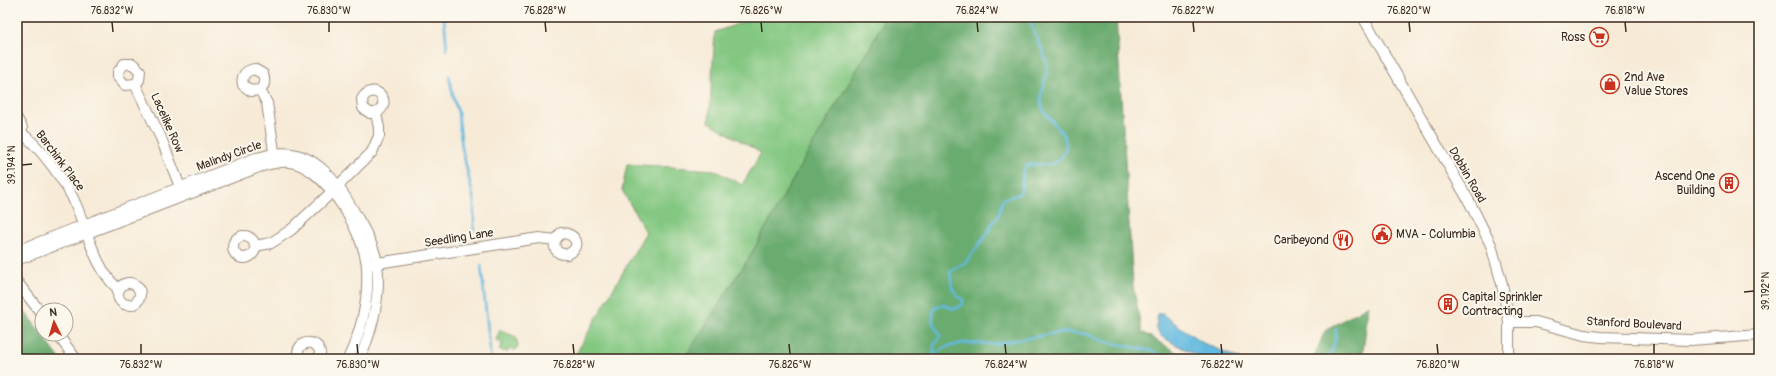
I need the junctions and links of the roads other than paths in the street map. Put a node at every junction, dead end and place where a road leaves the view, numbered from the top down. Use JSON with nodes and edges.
{"nodes":[{"id":1,"x":1363,"y":17,"type":"edge"},
{"id":2,"x":135,"y":84,"type":"dead end"},
{"id":3,"x":260,"y":90,"type":"dead end"},
{"id":4,"x":376,"y":113,"type":"dead end"},
{"id":5,"x":17,"y":119,"type":"edge"},
{"id":6,"x":19,"y":135,"type":"edge"},
{"id":7,"x":275,"y":158,"type":"junction"},
{"id":8,"x":336,"y":188,"type":"junction"},
{"id":9,"x":182,"y":192,"type":"junction"},
{"id":10,"x":86,"y":229,"type":"junction"},
{"id":11,"x":555,"y":240,"type":"dead end"},
{"id":12,"x":255,"y":246,"type":"dead end"},
{"id":13,"x":17,"y":251,"type":"edge"},
{"id":14,"x":17,"y":260,"type":"edge"},
{"id":15,"x":372,"y":264,"type":"junction"},
{"id":16,"x":17,"y":282,"type":"edge"},
{"id":17,"x":118,"y":289,"type":"dead end"},
{"id":18,"x":34,"y":304,"type":"edge"},
{"id":19,"x":1509,"y":322,"type":"junction"},
{"id":20,"x":1759,"y":336,"type":"edge"},
{"id":21,"x":63,"y":342,"type":"edge"},
{"id":22,"x":76,"y":359,"type":"edge"},
{"id":23,"x":298,"y":359,"type":"edge"},
{"id":24,"x":319,"y":359,"type":"edge"},
{"id":25,"x":348,"y":359,"type":"edge"},
{"id":26,"x":360,"y":359,"type":"edge"},
{"id":27,"x":1509,"y":359,"type":"edge"}],
"edges":[{"from":1,"to":19,"type":"street","name":"Dobbin Road"},
{"from":2,"to":9,"type":"street","name":"Lacelike Row"},
{"from":3,"to":7,"type":"street"},
{"from":4,"to":8,"type":"street"},
{"from":5,"to":6,"type":"street","name":"Barchink Place"},
{"from":6,"to":10,"type":"street","name":"Barchink Place"},
{"from":7,"to":8,"type":"street","name":"Malindy Circle"},
{"from":7,"to":9,"type":"street","name":"Malindy Circle"},
{"from":8,"to":12,"type":"street"},
{"from":8,"to":15,"type":"street","name":"Malindy Circle"},
{"from":9,"to":10,"type":"street","name":"Malindy Circle"},
{"from":10,"to":13,"type":"street","name":"Malindy Circle"},
{"from":10,"to":14,"type":"street","name":"Malindy Circle"},
{"from":10,"to":17,"type":"street","name":"Barchink Place"},
{"from":11,"to":15,"type":"street","name":"Seedling Lane"},
{"from":15,"to":25,"type":"street","name":"Malindy Circle"},
{"from":15,"to":26,"type":"street","name":"Malindy Circle"},
{"from":16,"to":18,"type":"street"},
{"from":19,"to":20,"type":"street","name":"Stanford Boulevard"},
{"from":19,"to":27,"type":"street","name":"Dobbin Road"},
{"from":21,"to":22,"type":"street"},
{"from":23,"to":24,"type":"street"}]}
